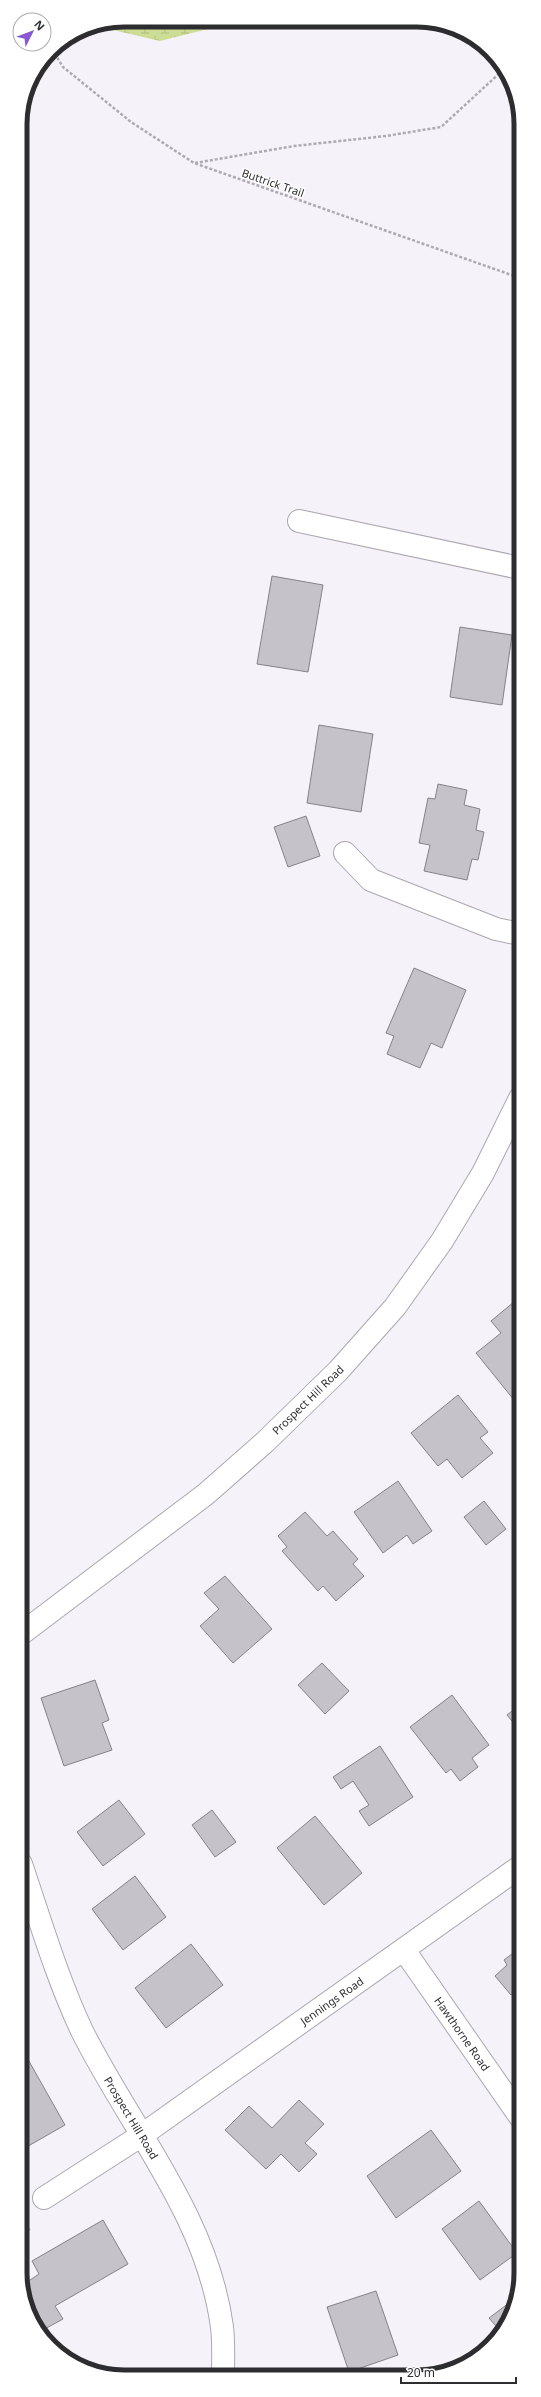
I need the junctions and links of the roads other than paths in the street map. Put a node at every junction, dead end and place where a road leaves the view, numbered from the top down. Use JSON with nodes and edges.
{"nodes":[{"id":1,"x":299,"y":522,"type":"dead end"},
{"id":2,"x":514,"y":567,"type":"edge"},
{"id":3,"x":345,"y":853,"type":"dead end"},
{"id":4,"x":514,"y":933,"type":"edge"},
{"id":5,"x":514,"y":1110,"type":"edge"},
{"id":6,"x":27,"y":1629,"type":"edge"},
{"id":7,"x":514,"y":1871,"type":"edge"},
{"id":8,"x":27,"y":1881,"type":"edge"},
{"id":9,"x":404,"y":1950,"type":"junction"},
{"id":10,"x":514,"y":2108,"type":"edge"},
{"id":11,"x":142,"y":2134,"type":"junction"},
{"id":12,"x":44,"y":2198,"type":"dead end"},
{"id":13,"x":223,"y":2370,"type":"edge"}],
"edges":[{"from":1,"to":2,"type":"street"},
{"from":3,"to":4,"type":"street"},
{"from":5,"to":6,"type":"street","name":"Prospect Hill Road"},
{"from":7,"to":9,"type":"street","name":"Jennings Road"},
{"from":8,"to":11,"type":"street","name":"Prospect Hill Road"},
{"from":9,"to":10,"type":"street","name":"Hawthorne Road"},
{"from":9,"to":11,"type":"street","name":"Jennings Road"},
{"from":11,"to":12,"type":"street","name":"Jennings Road"},
{"from":11,"to":13,"type":"street","name":"Prospect Hill Road"}]}
